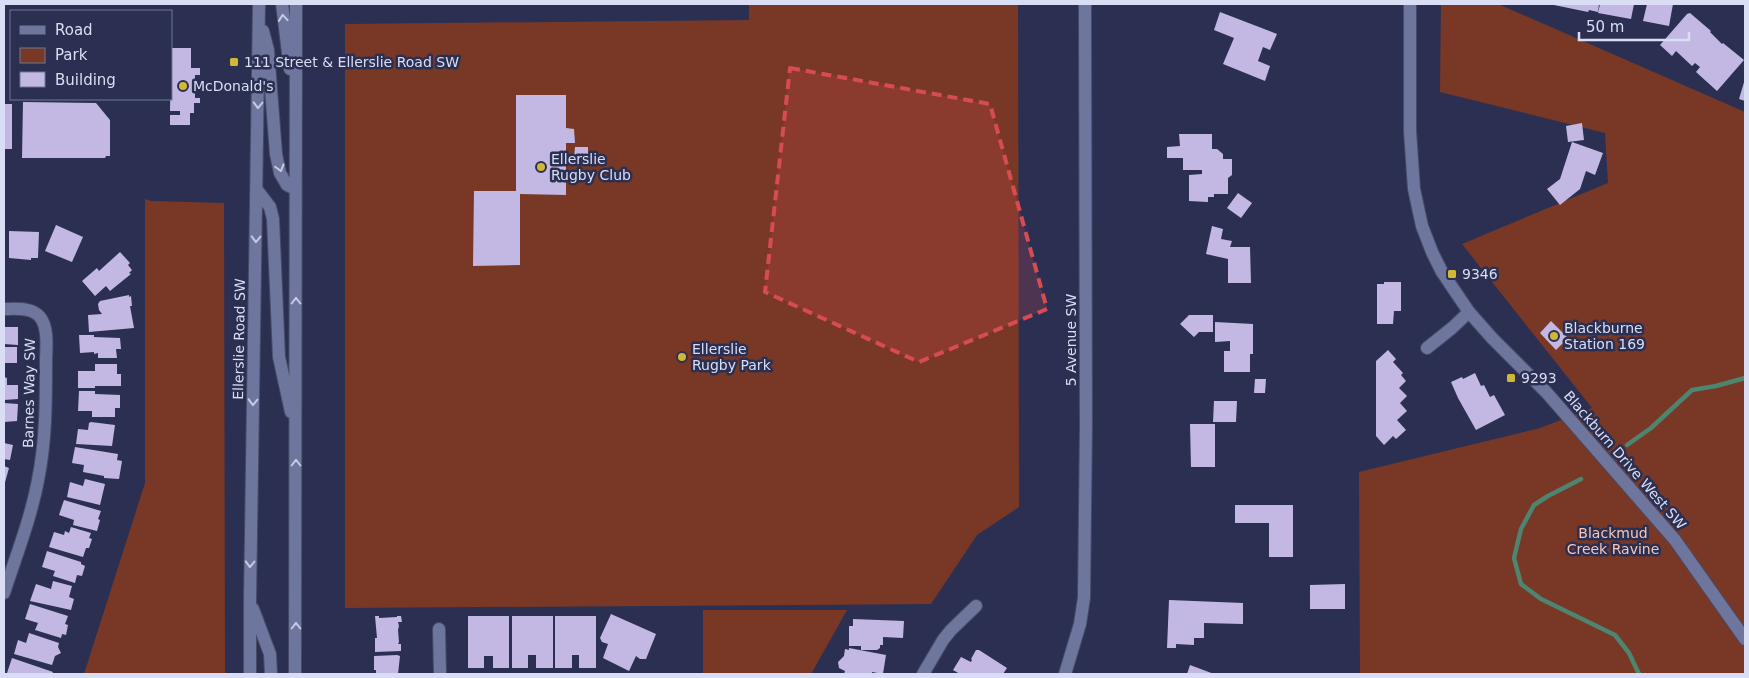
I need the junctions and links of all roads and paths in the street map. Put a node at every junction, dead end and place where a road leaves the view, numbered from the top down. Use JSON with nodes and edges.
{"nodes":[{"id":1,"x":259,"y":4,"type":"edge"},
{"id":2,"x":282,"y":4,"type":"edge"},
{"id":3,"x":296,"y":4,"type":"edge"},
{"id":4,"x":305,"y":4,"type":"edge"},
{"id":5,"x":1085,"y":4,"type":"edge"},
{"id":6,"x":1410,"y":4,"type":"edge"},
{"id":7,"x":259,"y":17,"type":"junction"},
{"id":8,"x":296,"y":119,"type":"junction"},
{"id":9,"x":295,"y":189,"type":"junction"},
{"id":10,"x":257,"y":190,"type":"junction"},
{"id":11,"x":4,"y":309,"type":"edge"},
{"id":12,"x":1469,"y":312,"type":"junction"},
{"id":13,"x":1427,"y":348,"type":"dead end"},
{"id":14,"x":296,"y":436,"type":"junction"},
{"id":15,"x":4,"y":593,"type":"edge"},
{"id":16,"x":250,"y":599,"type":"junction"},
{"id":17,"x":976,"y":606,"type":"dead end"},
{"id":18,"x":439,"y":629,"type":"dead end"},
{"id":19,"x":1745,"y":639,"type":"edge"},
{"id":20,"x":250,"y":674,"type":"edge"},
{"id":21,"x":271,"y":674,"type":"edge"},
{"id":22,"x":295,"y":674,"type":"edge"},
{"id":23,"x":440,"y":674,"type":"edge"},
{"id":24,"x":923,"y":674,"type":"edge"},
{"id":25,"x":1064,"y":674,"type":"edge"}],
"edges":[{"from":1,"to":7,"type":"main road","name":"Ellerslie Road SW"},
{"from":8,"to":2,"type":"main road","one_way":true},
{"from":3,"to":8,"type":"main road"},
{"from":4,"to":8,"type":"main road"},
{"from":5,"to":25,"type":"main road","name":"5 Avenue SW"},
{"from":6,"to":12,"type":"main road","name":"Blackburn Drive West SW"},
{"from":7,"to":9,"type":"main road","one_way":true},
{"from":7,"to":10,"type":"main road","name":"Ellerslie Road SW","one_way":true},
{"from":8,"to":9,"type":"main road"},
{"from":14,"to":9,"type":"main road","one_way":true},
{"from":10,"to":14,"type":"main road"},
{"from":10,"to":16,"type":"main road","name":"Ellerslie Road SW","one_way":true},
{"from":11,"to":15,"type":"main road","name":"Barnes Way SW"},
{"from":12,"to":13,"type":"main road"},
{"from":12,"to":19,"type":"main road","name":"Blackburn Drive West SW"},
{"from":22,"to":14,"type":"main road","one_way":true},
{"from":16,"to":20,"type":"main road","name":"Ellerslie Road SW"},
{"from":16,"to":21,"type":"main road"},
{"from":17,"to":24,"type":"main road"},
{"from":18,"to":23,"type":"main road"}]}
